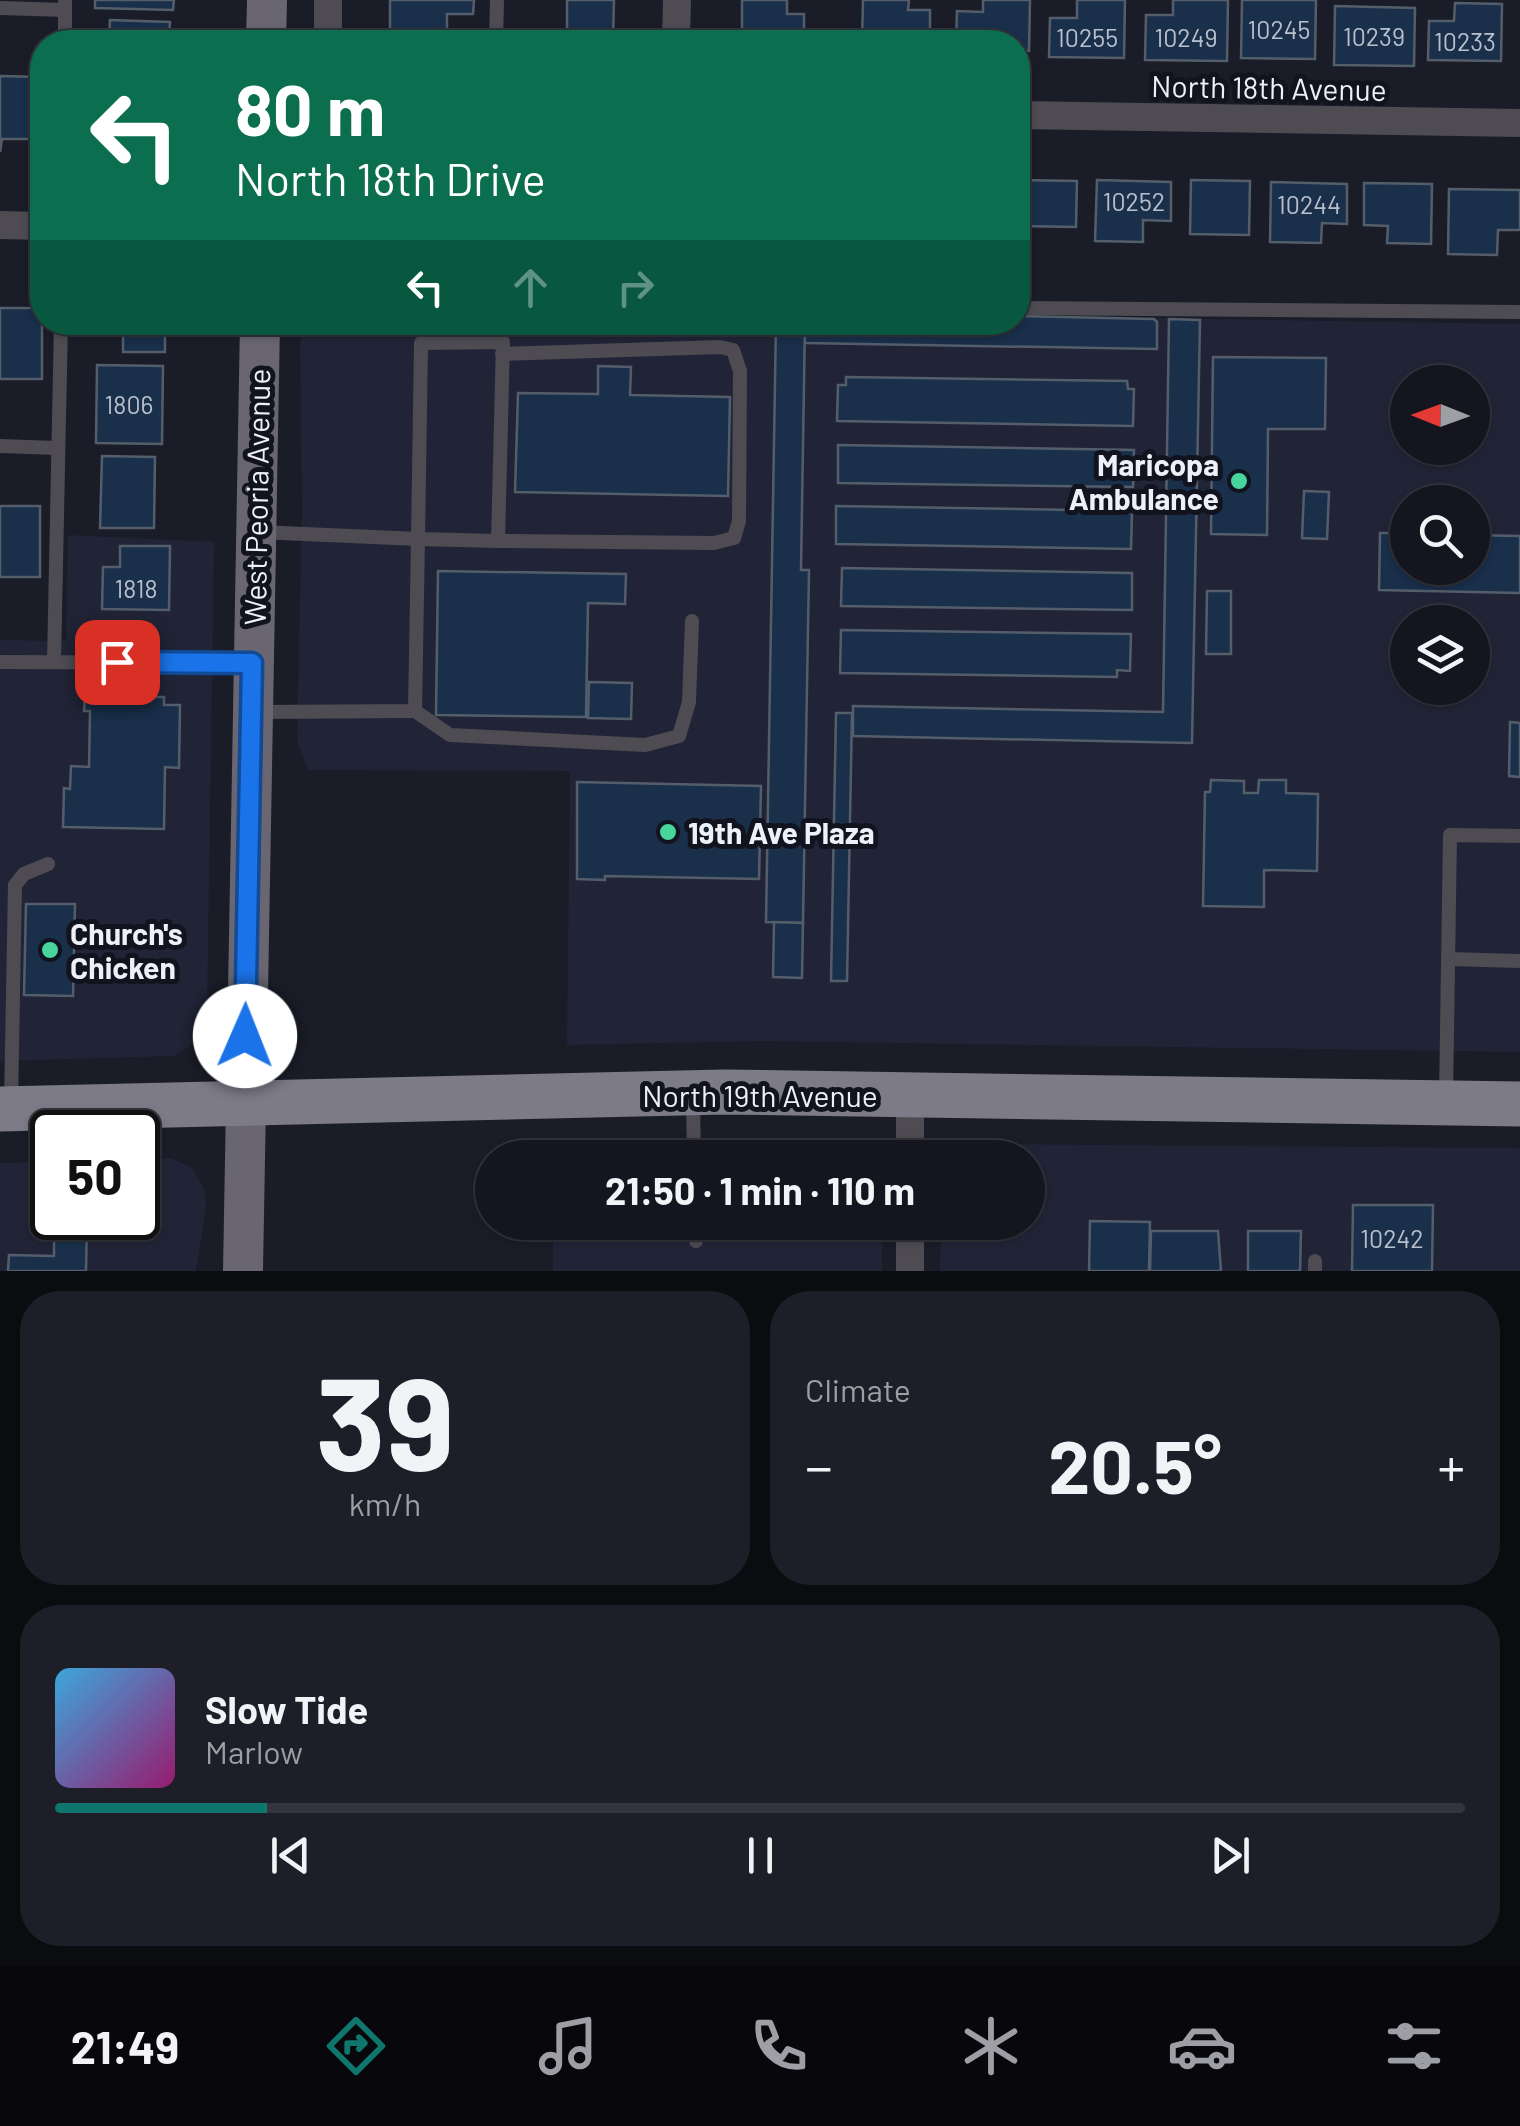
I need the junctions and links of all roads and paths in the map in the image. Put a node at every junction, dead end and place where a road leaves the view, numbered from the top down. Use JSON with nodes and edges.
{"nodes":[{"id":1,"x":266,"y":0,"type":"edge"},
{"id":2,"x":328,"y":0,"type":"edge"},
{"id":3,"x":497,"y":0,"type":"edge"},
{"id":4,"x":677,"y":0,"type":"edge"},
{"id":5,"x":65,"y":5,"type":"edge"},
{"id":6,"x":0,"y":8,"type":"edge"},
{"id":7,"x":64,"y":30,"type":"edge"},
{"id":8,"x":266,"y":30,"type":"edge"},
{"id":9,"x":328,"y":30,"type":"edge"},
{"id":10,"x":496,"y":30,"type":"edge"},
{"id":11,"x":676,"y":30,"type":"edge"},
{"id":12,"x":1030,"y":116,"type":"edge"},
{"id":13,"x":1520,"y":123,"type":"edge"},
{"id":14,"x":0,"y":226,"type":"edge"},
{"id":15,"x":30,"y":226,"type":"edge"},
{"id":16,"x":1030,"y":308,"type":"edge"},
{"id":17,"x":1520,"y":312,"type":"edge"},
{"id":18,"x":61,"y":335,"type":"edge"},
{"id":19,"x":260,"y":335,"type":"edge"},
{"id":20,"x":502,"y":354,"type":"junction"},
{"id":21,"x":0,"y":446,"type":"edge"},
{"id":22,"x":57,"y":448,"type":"junction"},
{"id":23,"x":254,"y":532,"type":"junction"},
{"id":24,"x":418,"y":539,"type":"junction"},
{"id":25,"x":498,"y":541,"type":"junction"},
{"id":26,"x":692,"y":622,"type":"dead end"},
{"id":27,"x":0,"y":662,"type":"edge"},
{"id":28,"x":54,"y":662,"type":"junction"},
{"id":29,"x":252,"y":663,"type":"junction"},
{"id":30,"x":415,"y":710,"type":"junction"},
{"id":31,"x":251,"y":712,"type":"junction"},
{"id":32,"x":1520,"y":836,"type":"edge"},
{"id":33,"x":48,"y":864,"type":"dead end"},
{"id":34,"x":1448,"y":959,"type":"junction"},
{"id":35,"x":1520,"y":961,"type":"edge"},
{"id":36,"x":693,"y":1093,"type":"junction"},
{"id":37,"x":910,"y":1096,"type":"junction"},
{"id":38,"x":244,"y":1102,"type":"junction"},
{"id":39,"x":1446,"y":1103,"type":"junction"},
{"id":40,"x":1520,"y":1104,"type":"edge"},
{"id":41,"x":6,"y":1109,"type":"edge"},
{"id":42,"x":694,"y":1140,"type":"edge"},
{"id":43,"x":910,"y":1140,"type":"edge"},
{"id":44,"x":910,"y":1240,"type":"edge"},
{"id":45,"x":243,"y":1271,"type":"edge"},
{"id":46,"x":910,"y":1271,"type":"edge"}],
"edges":[{"from":1,"to":8,"type":"main road"},
{"from":2,"to":9,"type":"street"},
{"from":3,"to":10,"type":"lane"},
{"from":4,"to":11,"type":"street"},
{"from":5,"to":6,"type":"lane"},
{"from":5,"to":7,"type":"lane"},
{"from":12,"to":13,"type":"street","name":"North 18th Avenue"},
{"from":14,"to":15,"type":"street"},
{"from":16,"to":17,"type":"lane"},
{"from":18,"to":22,"type":"lane"},
{"from":19,"to":23,"type":"main road","name":"West Peoria Avenue"},
{"from":20,"to":24,"type":"lane"},
{"from":20,"to":25,"type":"lane"},
{"from":20,"to":25,"type":"lane"},
{"from":21,"to":22,"type":"lane"},
{"from":22,"to":28,"type":"lane"},
{"from":23,"to":24,"type":"lane"},
{"from":23,"to":29,"type":"main road","name":"West Peoria Avenue"},
{"from":24,"to":25,"type":"lane"},
{"from":24,"to":30,"type":"lane"},
{"from":26,"to":30,"type":"lane"},
{"from":27,"to":28,"type":"lane"},
{"from":28,"to":29,"type":"lane"},
{"from":29,"to":31,"type":"main road","name":"West Peoria Avenue"},
{"from":30,"to":31,"type":"lane"},
{"from":31,"to":38,"type":"main road","name":"West Peoria Avenue"},
{"from":32,"to":34,"type":"lane"},
{"from":33,"to":41,"type":"lane"},
{"from":34,"to":35,"type":"lane"},
{"from":34,"to":39,"type":"lane"},
{"from":36,"to":37,"type":"main road","name":"North 19th Avenue"},
{"from":36,"to":38,"type":"main road","name":"North 19th Avenue"},
{"from":36,"to":42,"type":"lane"},
{"from":37,"to":39,"type":"main road","name":"North 19th Avenue"},
{"from":37,"to":43,"type":"street"},
{"from":38,"to":41,"type":"main road","name":"North 19th Avenue"},
{"from":38,"to":45,"type":"main road","name":"West Peoria Avenue"},
{"from":39,"to":40,"type":"main road","name":"North 19th Avenue"},
{"from":44,"to":46,"type":"street"}]}
